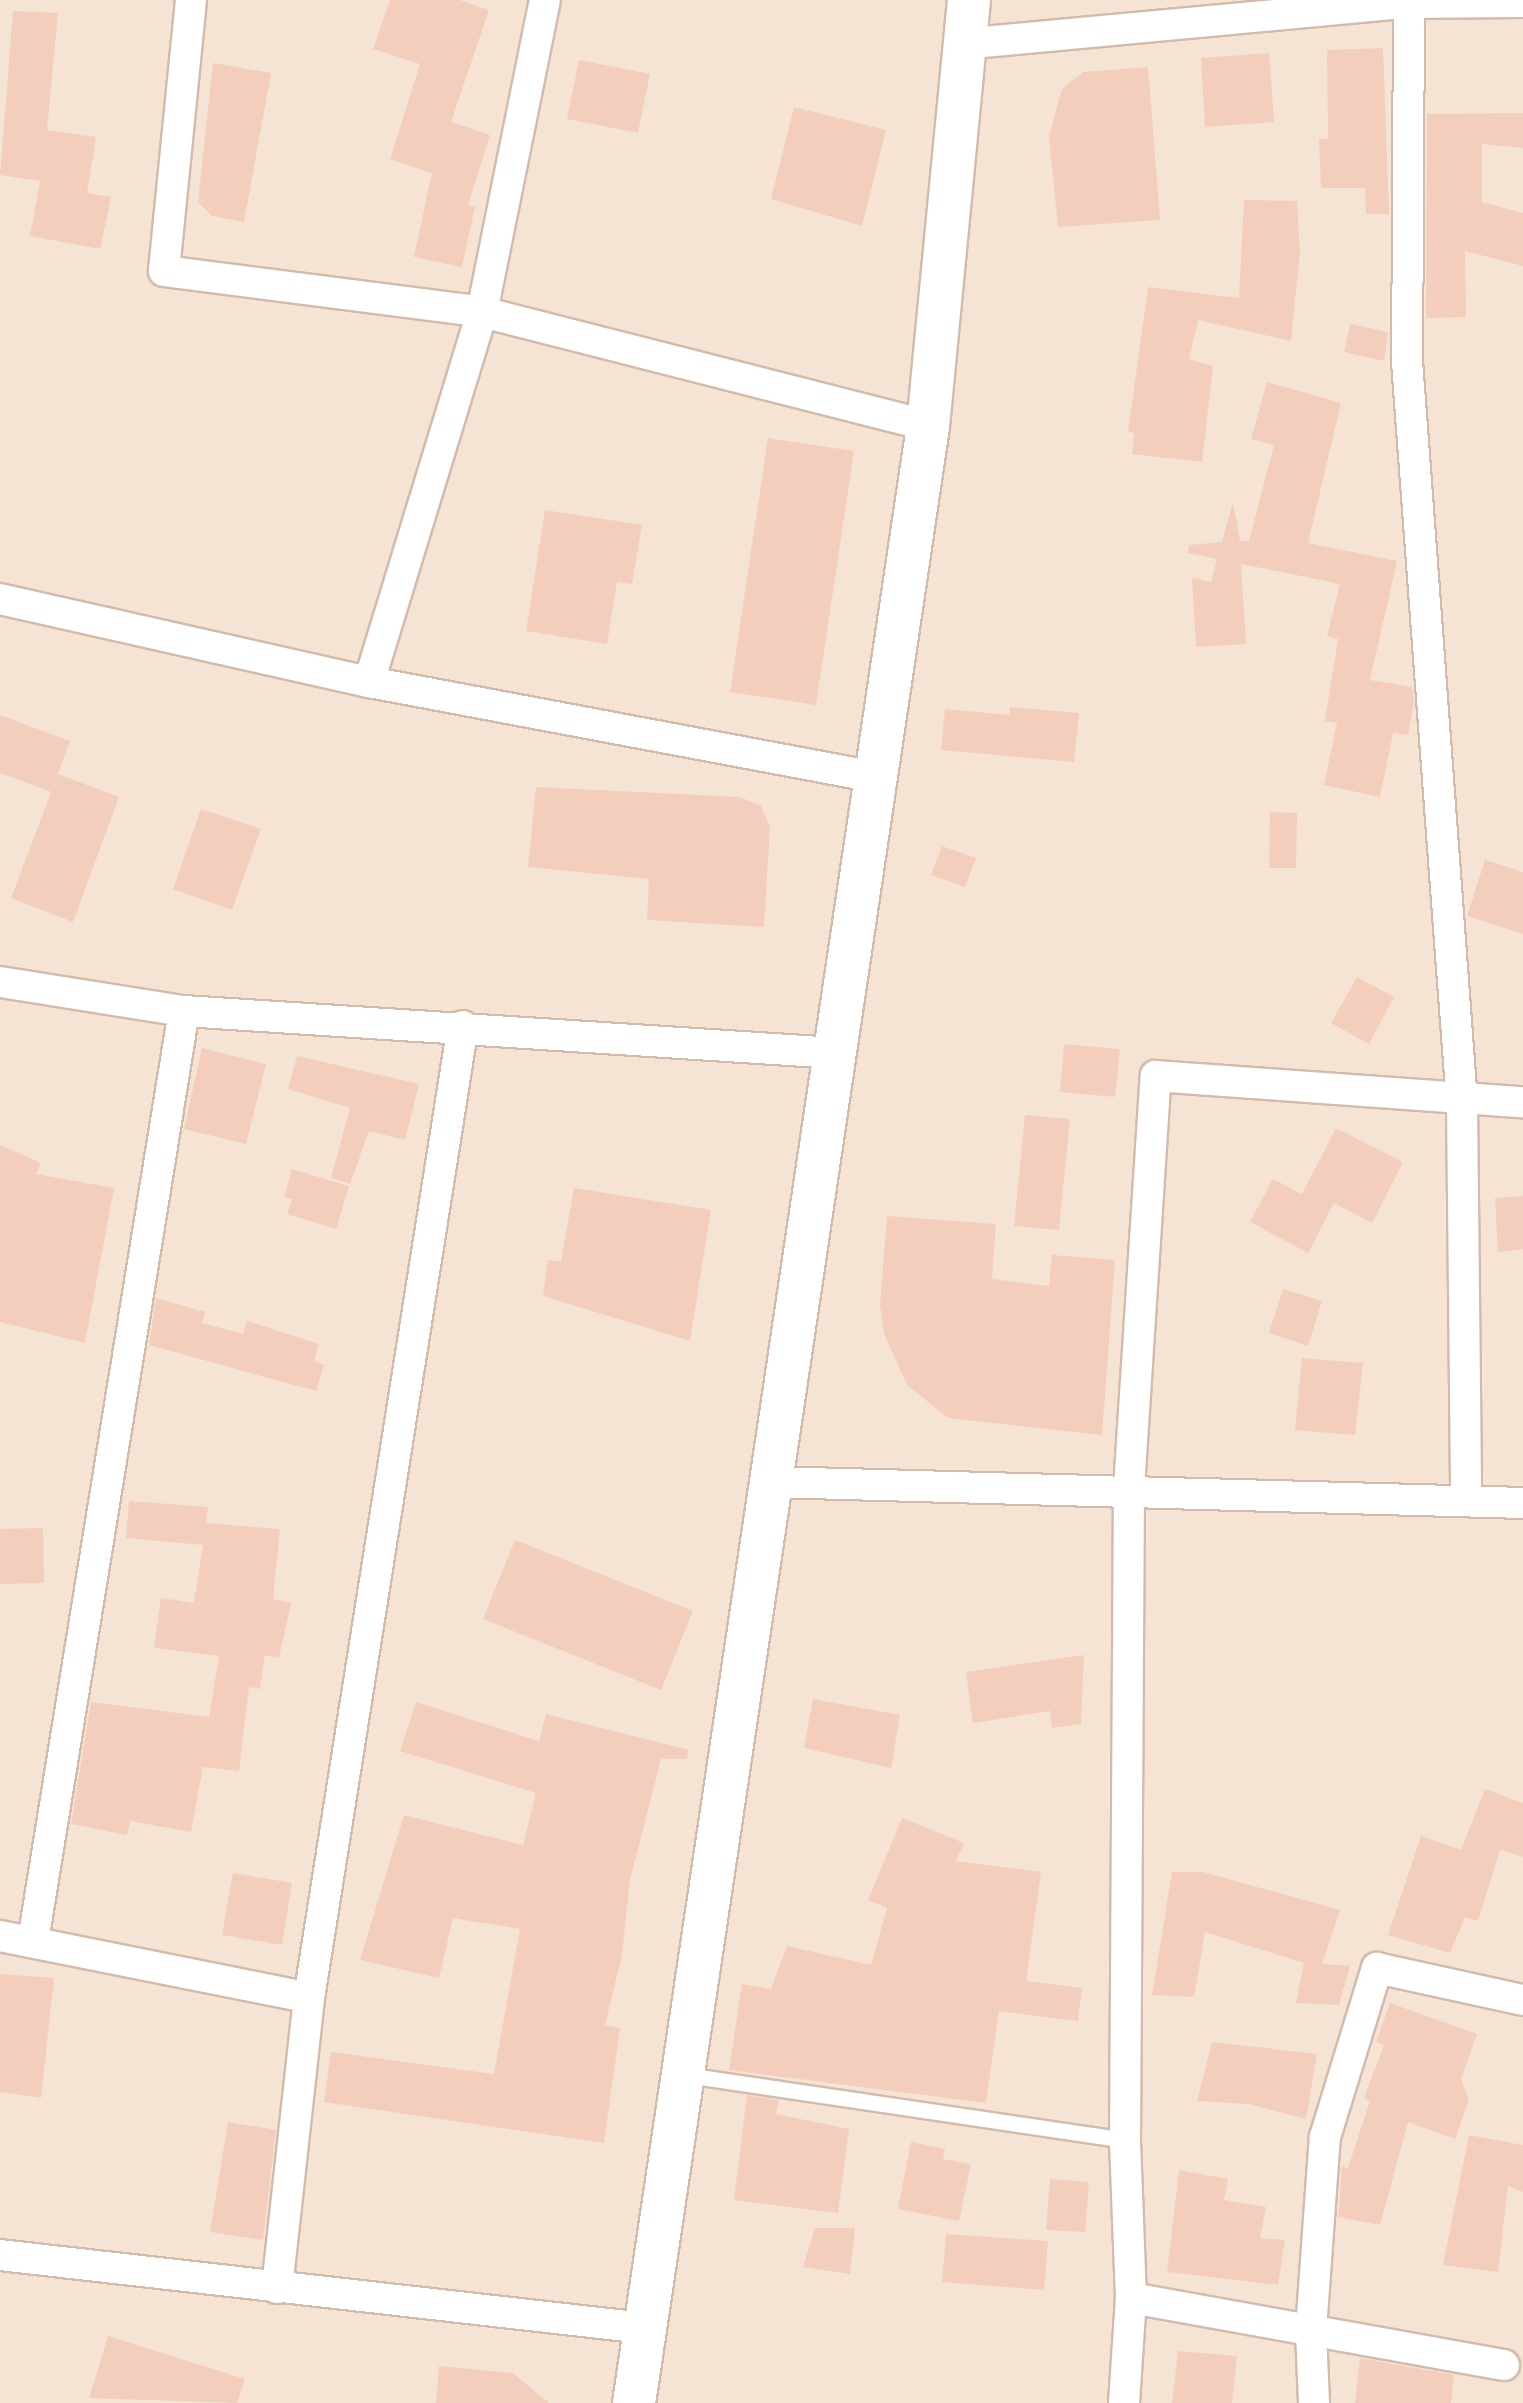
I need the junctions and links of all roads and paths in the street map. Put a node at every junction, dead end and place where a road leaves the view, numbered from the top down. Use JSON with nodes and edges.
{"nodes":[{"id":1,"x":191,"y":0,"type":"edge"},
{"id":2,"x":545,"y":0,"type":"edge"},
{"id":3,"x":969,"y":0,"type":"edge"},
{"id":4,"x":1409,"y":2,"type":"edge"},
{"id":5,"x":1523,"y":2,"type":"edge"},
{"id":6,"x":962,"y":44,"type":"junction"},
{"id":7,"x":482,"y":312,"type":"junction"},
{"id":8,"x":928,"y":426,"type":"junction"},
{"id":9,"x":0,"y":599,"type":"edge"},
{"id":10,"x":369,"y":682,"type":"junction"},
{"id":11,"x":876,"y":777,"type":"junction"},
{"id":12,"x":0,"y":982,"type":"edge"},
{"id":13,"x":184,"y":1011,"type":"junction"},
{"id":14,"x":463,"y":1026,"type":"junction"},
{"id":15,"x":836,"y":1054,"type":"junction"},
{"id":16,"x":1462,"y":1102,"type":"junction"},
{"id":17,"x":1523,"y":1102,"type":"edge"},
{"id":18,"x":772,"y":1482,"type":"junction"},
{"id":19,"x":1129,"y":1488,"type":"junction"},
{"id":20,"x":1466,"y":1502,"type":"junction"},
{"id":21,"x":1523,"y":1503,"type":"edge"},
{"id":22,"x":0,"y":1936,"type":"edge"},
{"id":23,"x":32,"y":1941,"type":"junction"},
{"id":24,"x":309,"y":1998,"type":"junction"},
{"id":25,"x":1523,"y":2000,"type":"edge"},
{"id":26,"x":682,"y":2074,"type":"junction"},
{"id":27,"x":1125,"y":2140,"type":"junction"},
{"id":28,"x":0,"y":2255,"type":"edge"},
{"id":29,"x":277,"y":2288,"type":"junction"},
{"id":30,"x":1131,"y":2298,"type":"junction"},
{"id":31,"x":644,"y":2328,"type":"junction"},
{"id":32,"x":1310,"y":2330,"type":"junction"},
{"id":33,"x":1504,"y":2365,"type":"dead end"},
{"id":34,"x":634,"y":2403,"type":"edge"},
{"id":35,"x":1124,"y":2403,"type":"edge"},
{"id":36,"x":1314,"y":2403,"type":"edge"}],
"edges":[{"from":1,"to":7,"type":"street"},
{"from":2,"to":7,"type":"street"},
{"from":3,"to":6,"type":"street"},
{"from":4,"to":5,"type":"street"},
{"from":4,"to":6,"type":"street"},
{"from":4,"to":16,"type":"street"},
{"from":6,"to":8,"type":"street"},
{"from":7,"to":8,"type":"street"},
{"from":7,"to":10,"type":"street"},
{"from":8,"to":11,"type":"street"},
{"from":9,"to":10,"type":"street"},
{"from":10,"to":11,"type":"street"},
{"from":11,"to":15,"type":"street"},
{"from":12,"to":13,"type":"street"},
{"from":13,"to":14,"type":"street"},
{"from":13,"to":23,"type":"street"},
{"from":14,"to":15,"type":"street"},
{"from":14,"to":24,"type":"street"},
{"from":15,"to":18,"type":"street"},
{"from":16,"to":17,"type":"street"},
{"from":16,"to":19,"type":"street"},
{"from":16,"to":20,"type":"street"},
{"from":18,"to":19,"type":"street"},
{"from":18,"to":26,"type":"street"},
{"from":19,"to":20,"type":"street"},
{"from":19,"to":27,"type":"street"},
{"from":20,"to":21,"type":"street"},
{"from":22,"to":23,"type":"street"},
{"from":23,"to":24,"type":"street"},
{"from":24,"to":29,"type":"street"},
{"from":25,"to":32,"type":"street"},
{"from":26,"to":27,"type":"lane"},
{"from":26,"to":31,"type":"street"},
{"from":27,"to":30,"type":"street"},
{"from":28,"to":29,"type":"street"},
{"from":29,"to":31,"type":"street"},
{"from":30,"to":32,"type":"street"},
{"from":30,"to":35,"type":"street"},
{"from":31,"to":34,"type":"street"},
{"from":32,"to":33,"type":"street"},
{"from":32,"to":36,"type":"street"}]}
